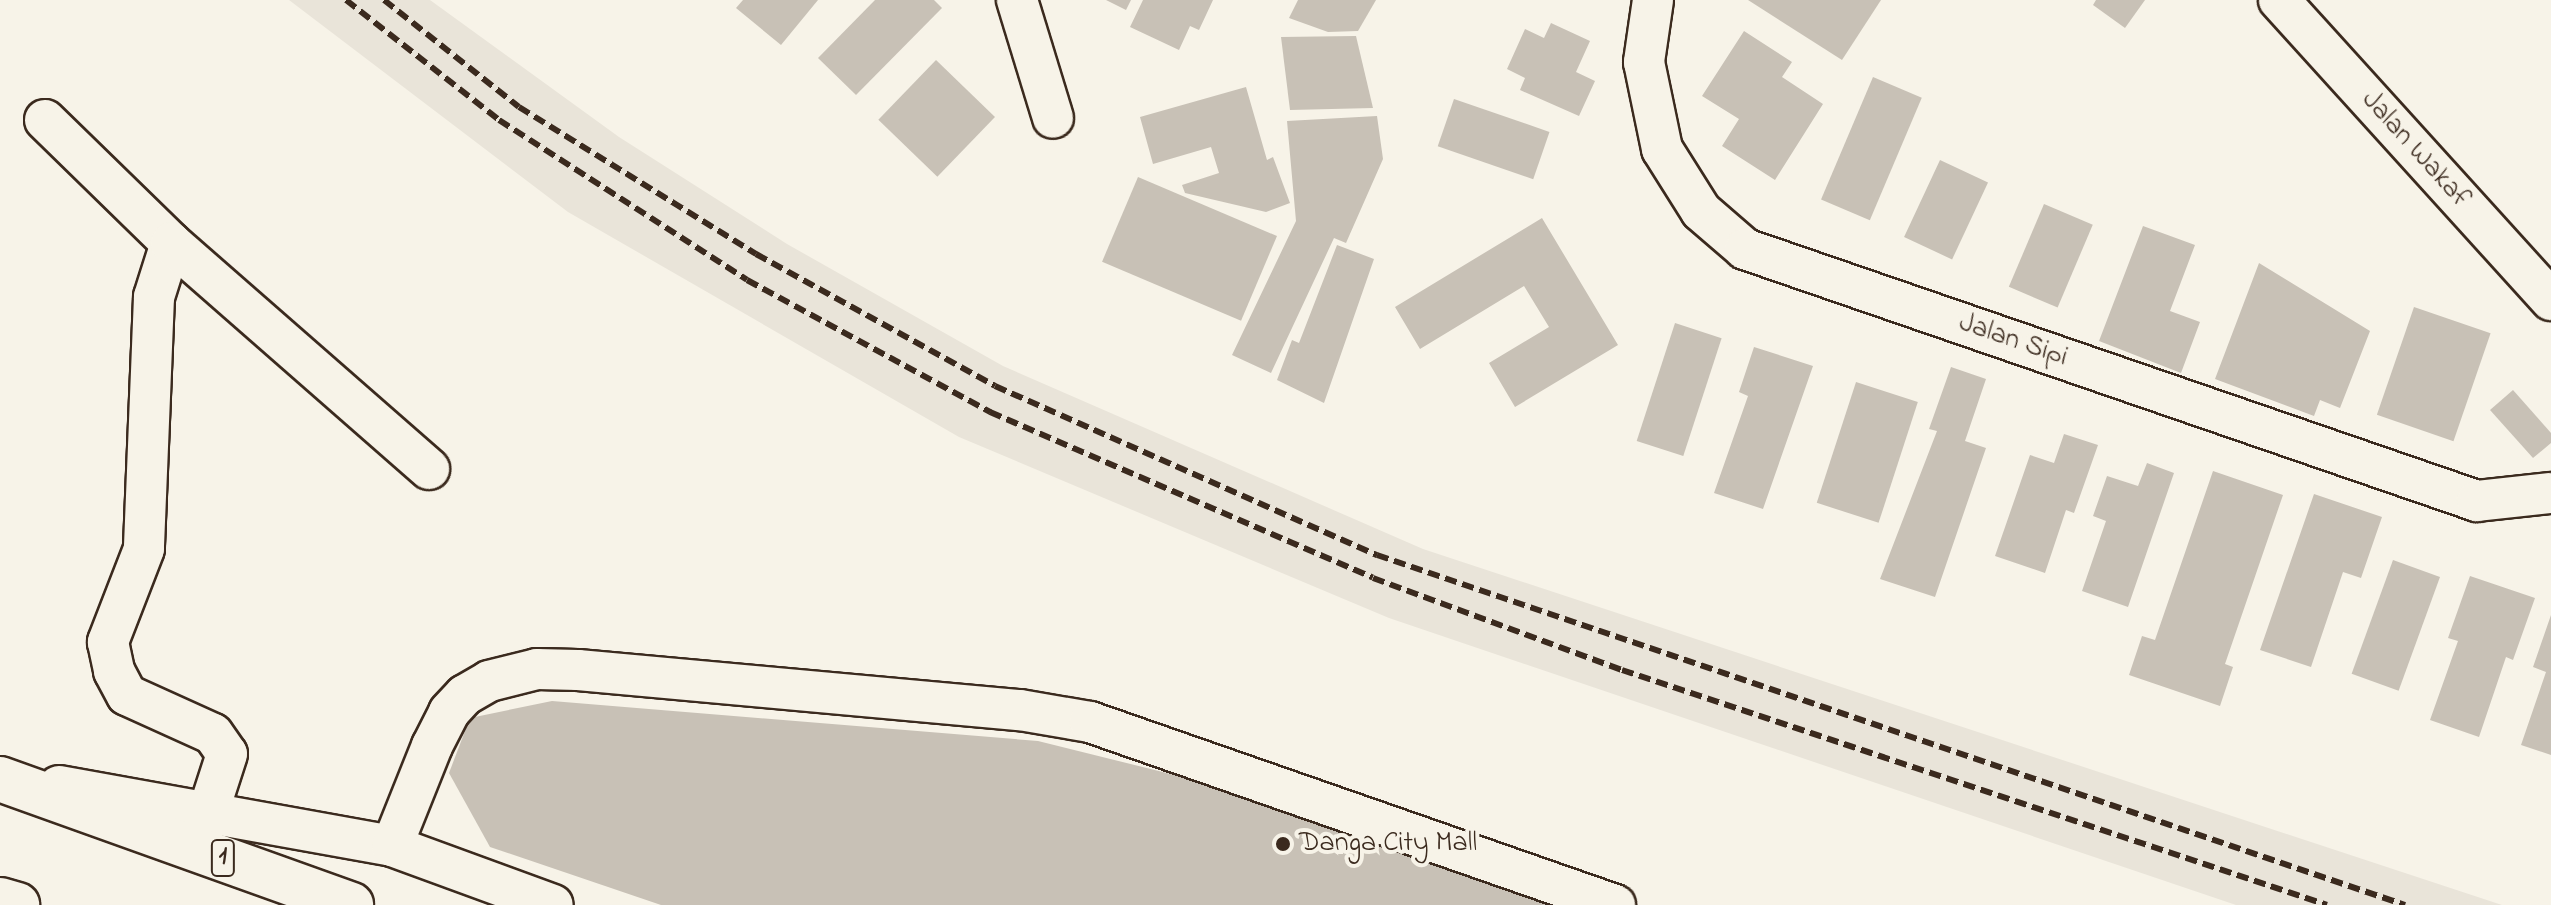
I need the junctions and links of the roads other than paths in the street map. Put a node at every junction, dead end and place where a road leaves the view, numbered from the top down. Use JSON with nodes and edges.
{"nodes":[{"id":1,"x":1017,"y":0,"type":"edge"},
{"id":2,"x":1653,"y":0,"type":"edge"},
{"id":3,"x":2279,"y":0,"type":"edge"},
{"id":4,"x":1053,"y":118,"type":"dead end"},
{"id":5,"x":45,"y":120,"type":"dead end"},
{"id":6,"x":171,"y":243,"type":"junction"},
{"id":7,"x":2551,"y":300,"type":"edge"},
{"id":8,"x":429,"y":469,"type":"dead end"},
{"id":9,"x":2551,"y":493,"type":"edge"},
{"id":10,"x":0,"y":777,"type":"edge"},
{"id":11,"x":208,"y":813,"type":"junction"},
{"id":12,"x":392,"y":846,"type":"junction"},
{"id":13,"x":0,"y":900,"type":"edge"},
{"id":14,"x":17,"y":905,"type":"edge"},
{"id":15,"x":351,"y":905,"type":"edge"},
{"id":16,"x":553,"y":905,"type":"edge"},
{"id":17,"x":1615,"y":905,"type":"edge"}],
"edges":[{"from":1,"to":4,"type":"street"},
{"from":2,"to":9,"type":"street","name":"Jalan Sipi"},
{"from":3,"to":7,"type":"street","name":"Jalan Wakaf"},
{"from":5,"to":6,"type":"street"},
{"from":6,"to":8,"type":"street"},
{"from":6,"to":11,"type":"street"},
{"from":10,"to":11,"type":"street"},
{"from":10,"to":15,"type":"highway","number":"1"},
{"from":11,"to":12,"type":"street"},
{"from":12,"to":16,"type":"street"},
{"from":12,"to":17,"type":"street"},
{"from":13,"to":14,"type":"highway"}]}
